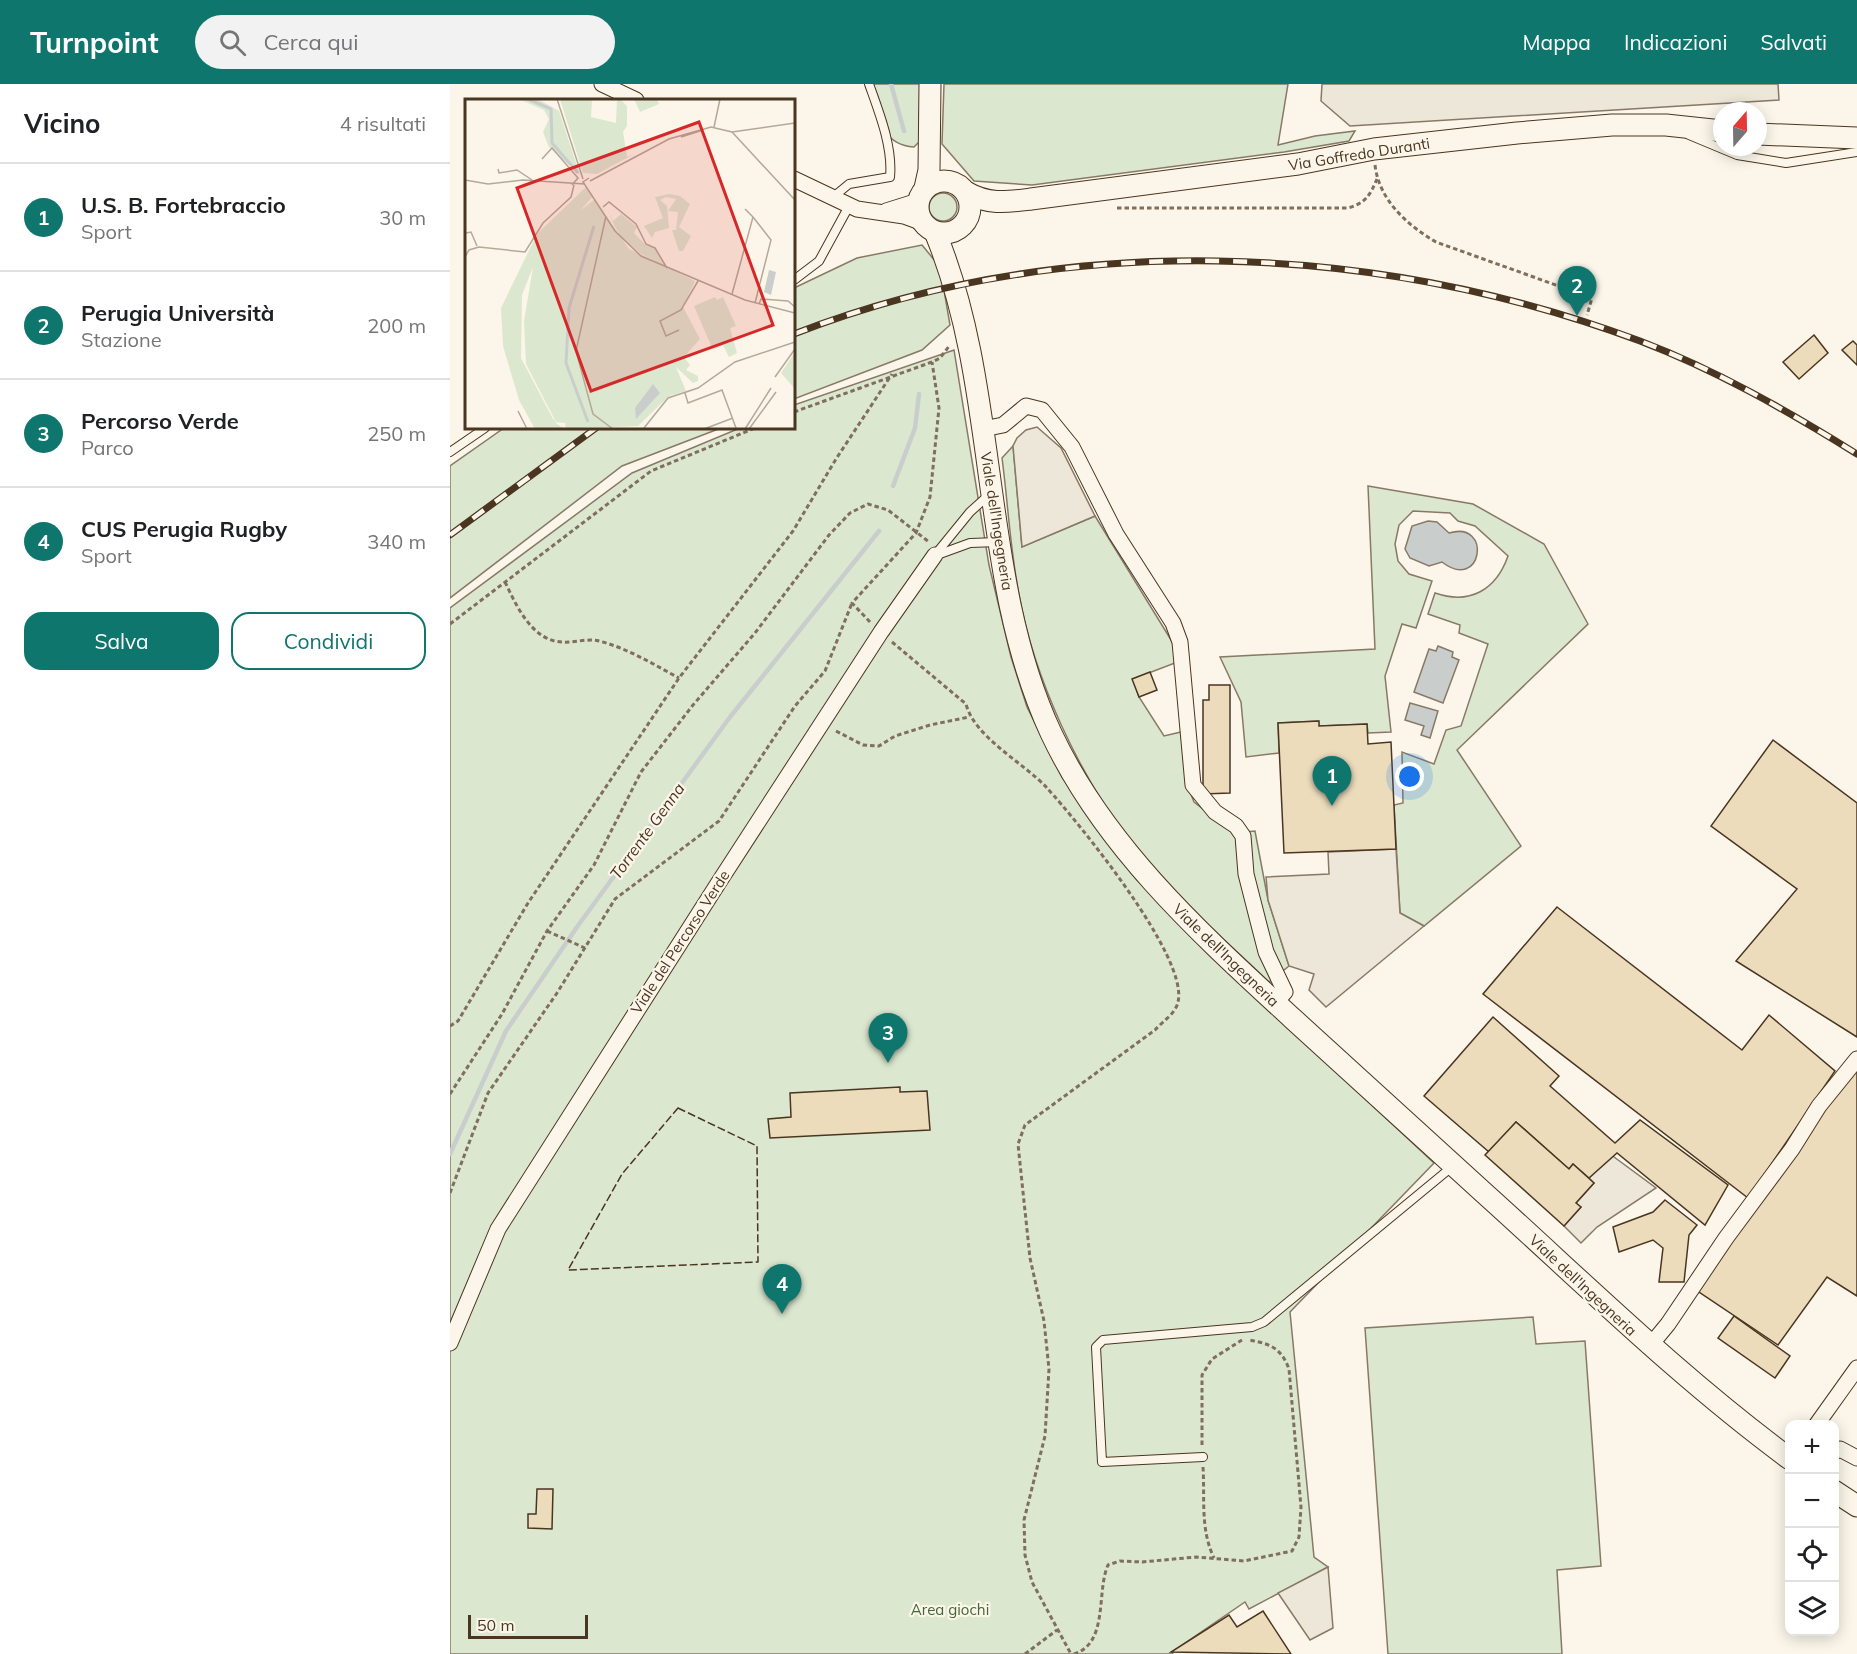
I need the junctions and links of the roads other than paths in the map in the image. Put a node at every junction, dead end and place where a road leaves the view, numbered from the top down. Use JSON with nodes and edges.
{"nodes":[{"id":1,"x":602,"y":84,"type":"edge"},
{"id":2,"x":869,"y":84,"type":"edge"},
{"id":3,"x":930,"y":84,"type":"edge"},
{"id":4,"x":634,"y":99,"type":"edge"},
{"id":5,"x":1665,"y":125,"type":"junction"},
{"id":6,"x":1713,"y":130,"type":"edge"},
{"id":7,"x":1767,"y":134,"type":"edge"},
{"id":8,"x":1857,"y":138,"type":"edge"},
{"id":9,"x":930,"y":140,"type":"junction"},
{"id":10,"x":1857,"y":152,"type":"edge"},
{"id":11,"x":795,"y":180,"type":"edge"},
{"id":12,"x":959,"y":187,"type":"junction"},
{"id":13,"x":922,"y":194,"type":"junction"},
{"id":14,"x":831,"y":199,"type":"junction"},
{"id":15,"x":997,"y":203,"type":"junction"},
{"id":16,"x":849,"y":206,"type":"junction"},
{"id":17,"x":884,"y":212,"type":"junction"},
{"id":18,"x":964,"y":223,"type":"junction"},
{"id":19,"x":929,"y":228,"type":"junction"},
{"id":20,"x":952,"y":272,"type":"junction"},
{"id":21,"x":795,"y":279,"type":"edge"},
{"id":22,"x":483,"y":429,"type":"edge"},
{"id":23,"x":983,"y":429,"type":"junction"},
{"id":24,"x":450,"y":452,"type":"edge"},
{"id":25,"x":992,"y":493,"type":"junction"},
{"id":26,"x":1000,"y":542,"type":"junction"},
{"id":27,"x":932,"y":549,"type":"junction"},
{"id":28,"x":1275,"y":1003,"type":"junction"},
{"id":29,"x":1857,"y":1059,"type":"edge"},
{"id":30,"x":1453,"y":1165,"type":"junction"},
{"id":31,"x":450,"y":1343,"type":"edge"},
{"id":32,"x":1649,"y":1347,"type":"junction"},
{"id":33,"x":1857,"y":1368,"type":"edge"},
{"id":34,"x":1821,"y":1420,"type":"edge"},
{"id":35,"x":1839,"y":1450,"type":"edge"},
{"id":36,"x":1785,"y":1455,"type":"edge"},
{"id":37,"x":1203,"y":1457,"type":"road end"},
{"id":38,"x":1857,"y":1458,"type":"edge"},
{"id":39,"x":1839,"y":1494,"type":"edge"},
{"id":40,"x":1857,"y":1506,"type":"edge"}],
"edges":[{"from":1,"to":4,"type":"street"},
{"from":2,"to":14,"type":"lane"},
{"from":3,"to":9,"type":"street"},
{"from":5,"to":6,"type":"street","name":"Via Goffredo Duranti"},
{"from":5,"to":10,"type":"lane"},
{"from":5,"to":15,"type":"street","name":"Via Goffredo Duranti"},
{"from":7,"to":8,"type":"street"},
{"from":9,"to":12,"type":"street"},
{"from":9,"to":13,"type":"street"},
{"from":11,"to":14,"type":"street"},
{"from":12,"to":13,"type":"street"},
{"from":12,"to":15,"type":"street","name":"Via Goffredo Duranti"},
{"from":12,"to":18,"type":"street"},
{"from":13,"to":17,"type":"street"},
{"from":13,"to":19,"type":"street"},
{"from":14,"to":16,"type":"street"},
{"from":15,"to":18,"type":"street","name":"Via Goffredo Duranti"},
{"from":16,"to":17,"type":"street"},
{"from":16,"to":21,"type":"lane"},
{"from":17,"to":19,"type":"street"},
{"from":18,"to":19,"type":"street"},
{"from":18,"to":20,"type":"street","name":"Viale dell'Ingegneria"},
{"from":19,"to":20,"type":"street","name":"Viale dell'Ingegneria"},
{"from":20,"to":23,"type":"street","name":"Viale dell'Ingegneria"},
{"from":22,"to":24,"type":"lane"},
{"from":23,"to":25,"type":"street","name":"Viale dell'Ingegneria"},
{"from":23,"to":28,"type":"street"},
{"from":25,"to":26,"type":"street","name":"Viale dell'Ingegneria"},
{"from":25,"to":27,"type":"lane","name":"Viale del Percorso Verde"},
{"from":26,"to":27,"type":"lane"},
{"from":26,"to":28,"type":"street","name":"Viale dell'Ingegneria"},
{"from":27,"to":31,"type":"street","name":"Viale del Percorso Verde"},
{"from":28,"to":30,"type":"street","name":"Viale dell'Ingegneria"},
{"from":29,"to":32,"type":"street"},
{"from":30,"to":32,"type":"street","name":"Viale dell'Ingegneria"},
{"from":30,"to":37,"type":"lane"},
{"from":32,"to":36,"type":"street","name":"Viale dell'Ingegneria"},
{"from":33,"to":34,"type":"street"},
{"from":35,"to":38,"type":"street"},
{"from":39,"to":40,"type":"street"}]}
